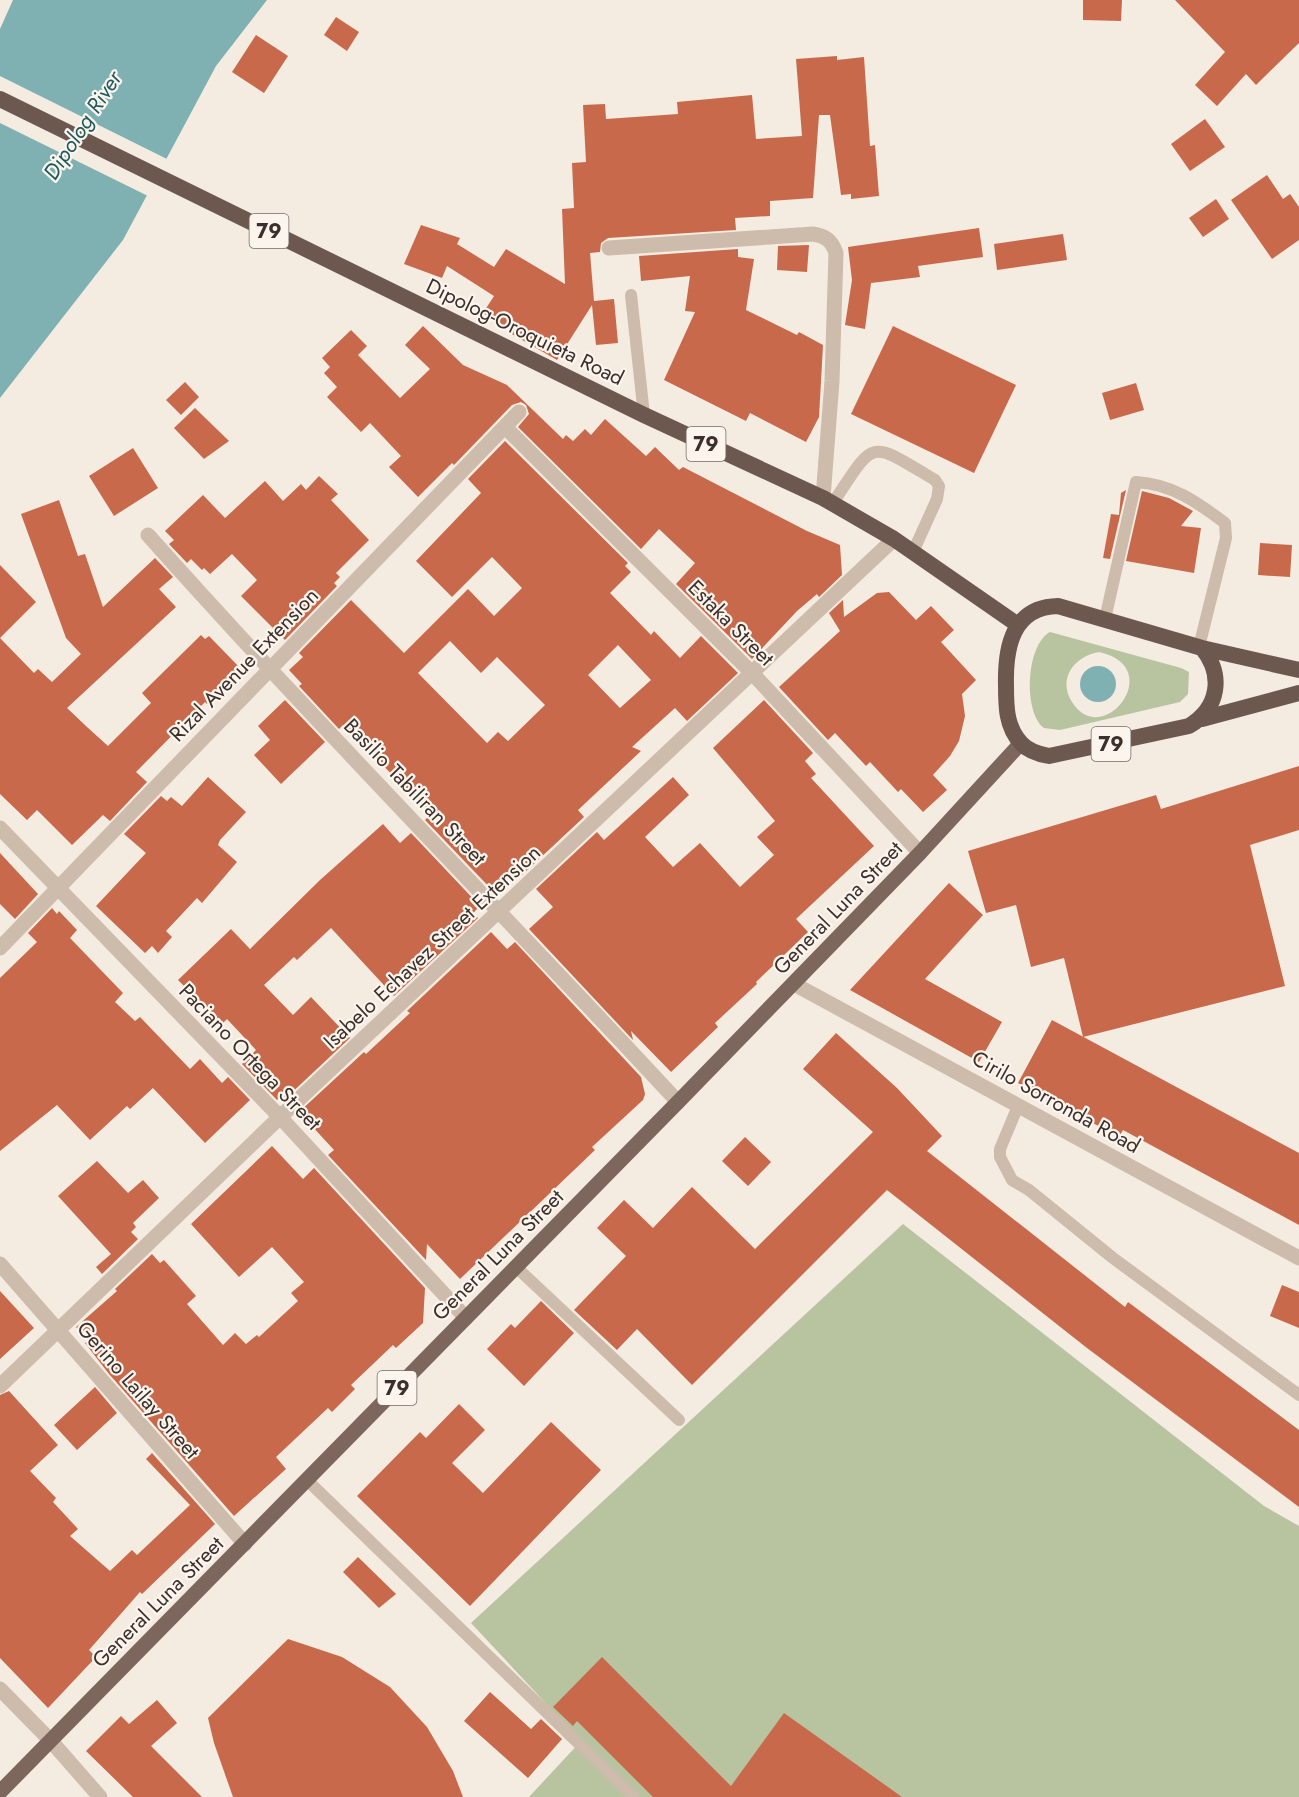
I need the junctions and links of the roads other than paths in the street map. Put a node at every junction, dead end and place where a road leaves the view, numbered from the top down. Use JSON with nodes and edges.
{"nodes":[{"id":1,"x":0,"y":99,"type":"edge"},
{"id":2,"x":609,"y":248,"type":"dead end"},
{"id":3,"x":631,"y":295,"type":"dead end"},
{"id":4,"x":519,"y":412,"type":"dead end"},
{"id":5,"x":644,"y":415,"type":"junction"},
{"id":6,"x":506,"y":428,"type":"junction"},
{"id":7,"x":828,"y":501,"type":"junction"},
{"id":8,"x":148,"y":535,"type":"dead end"},
{"id":9,"x":894,"y":539,"type":"junction"},
{"id":10,"x":913,"y":552,"type":"junction"},
{"id":11,"x":1105,"y":619,"type":"junction"},
{"id":12,"x":1018,"y":625,"type":"junction"},
{"id":13,"x":1201,"y":648,"type":"junction"},
{"id":14,"x":268,"y":670,"type":"junction"},
{"id":15,"x":1299,"y":670,"type":"edge"},
{"id":16,"x":753,"y":674,"type":"junction"},
{"id":17,"x":1299,"y":693,"type":"edge"},
{"id":18,"x":1202,"y":719,"type":"junction"},
{"id":19,"x":1021,"y":743,"type":"junction"},
{"id":20,"x":0,"y":828,"type":"edge"},
{"id":21,"x":920,"y":853,"type":"junction"},
{"id":22,"x":57,"y":888,"type":"junction"},
{"id":23,"x":501,"y":911,"type":"junction"},
{"id":24,"x":0,"y":948,"type":"edge"},
{"id":25,"x":794,"y":984,"type":"junction"},
{"id":26,"x":678,"y":1102,"type":"junction"},
{"id":27,"x":1018,"y":1106,"type":"junction"},
{"id":28,"x":280,"y":1117,"type":"junction"},
{"id":29,"x":1299,"y":1258,"type":"edge"},
{"id":30,"x":0,"y":1264,"type":"edge"},
{"id":31,"x":516,"y":1267,"type":"junction"},
{"id":32,"x":466,"y":1318,"type":"junction"},
{"id":33,"x":59,"y":1332,"type":"junction"},
{"id":34,"x":0,"y":1386,"type":"edge"},
{"id":35,"x":1299,"y":1395,"type":"edge"},
{"id":36,"x":679,"y":1420,"type":"dead end"},
{"id":37,"x":307,"y":1480,"type":"junction"},
{"id":38,"x":245,"y":1544,"type":"junction"},
{"id":39,"x":0,"y":1689,"type":"edge"},
{"id":40,"x":51,"y":1741,"type":"junction"},
{"id":41,"x":0,"y":1792,"type":"edge"},
{"id":42,"x":100,"y":1797,"type":"edge"},
{"id":43,"x":634,"y":1797,"type":"edge"}],
"edges":[{"from":1,"to":5,"type":"highway","name":"Dipolog-Oroquieta Road","number":"79"},
{"from":2,"to":7,"type":"street"},
{"from":3,"to":5,"type":"lane"},
{"from":4,"to":6,"type":"street","name":"Rizal Avenue Extension"},
{"from":5,"to":7,"type":"highway","name":"Dipolog-Oroquieta Road","number":"79"},
{"from":6,"to":14,"type":"street","name":"Rizal Avenue Extension"},
{"from":6,"to":16,"type":"street","name":"Estaka Street"},
{"from":7,"to":9,"type":"highway","name":"Dipolog-Oroquieta Road","number":"79"},
{"from":7,"to":10,"type":"lane"},
{"from":8,"to":14,"type":"street","name":"Basilio Tabiliran Street"},
{"from":9,"to":10,"type":"highway","name":"Dipolog-Oroquieta Road","number":"79"},
{"from":9,"to":16,"type":"street","name":"Isabelo Echavez Street Extension"},
{"from":10,"to":12,"type":"highway","name":"Dipolog-Oroquieta Road","number":"79"},
{"from":11,"to":12,"type":"highway"},
{"from":11,"to":13,"type":"highway"},
{"from":11,"to":13,"type":"lane"},
{"from":12,"to":19,"type":"highway"},
{"from":13,"to":15,"type":"highway"},
{"from":13,"to":18,"type":"highway"},
{"from":14,"to":22,"type":"street","name":"Rizal Avenue Extension"},
{"from":14,"to":23,"type":"street","name":"Basilio Tabiliran Street"},
{"from":16,"to":21,"type":"street","name":"Estaka Street"},
{"from":16,"to":23,"type":"street","name":"Isabelo Echavez Street Extension"},
{"from":17,"to":18,"type":"highway"},
{"from":18,"to":19,"type":"highway","number":"79"},
{"from":19,"to":21,"type":"main road","name":"General Luna Street","number":"79"},
{"from":20,"to":22,"type":"street","name":"Paciano Ortega Street"},
{"from":21,"to":25,"type":"main road","name":"General Luna Street","number":"79"},
{"from":22,"to":24,"type":"street","name":"Rizal Avenue Extension"},
{"from":22,"to":28,"type":"street","name":"Paciano Ortega Street"},
{"from":23,"to":26,"type":"street","name":"Basilio Tabiliran Street"},
{"from":23,"to":28,"type":"street","name":"Isabelo Echavez Street Extension"},
{"from":25,"to":26,"type":"main road","name":"General Luna Street","number":"79"},
{"from":25,"to":27,"type":"street","name":"Cirilo Sorronda Road"},
{"from":26,"to":31,"type":"main road","name":"General Luna Street","number":"79"},
{"from":27,"to":29,"type":"street","name":"Cirilo Sorronda Road"},
{"from":27,"to":35,"type":"lane"},
{"from":28,"to":32,"type":"street","name":"Paciano Ortega Street"},
{"from":28,"to":33,"type":"street","name":"Isabelo Echavez Street Extension"},
{"from":30,"to":33,"type":"street","name":"Gerino Lailay Street"},
{"from":31,"to":32,"type":"main road","name":"General Luna Street","number":"79"},
{"from":31,"to":36,"type":"lane"},
{"from":32,"to":37,"type":"main road","name":"General Luna Street","number":"79"},
{"from":33,"to":34,"type":"street","name":"Isabelo Echavez Street Extension"},
{"from":33,"to":38,"type":"street","name":"Gerino Lailay Street"},
{"from":37,"to":38,"type":"main road","name":"General Luna Street","number":"79"},
{"from":37,"to":43,"type":"lane"},
{"from":38,"to":40,"type":"main road","name":"General Luna Street","number":"79"},
{"from":39,"to":40,"type":"street"},
{"from":40,"to":41,"type":"main road","name":"General Luna Street","number":"79"},
{"from":40,"to":42,"type":"street"}]}
